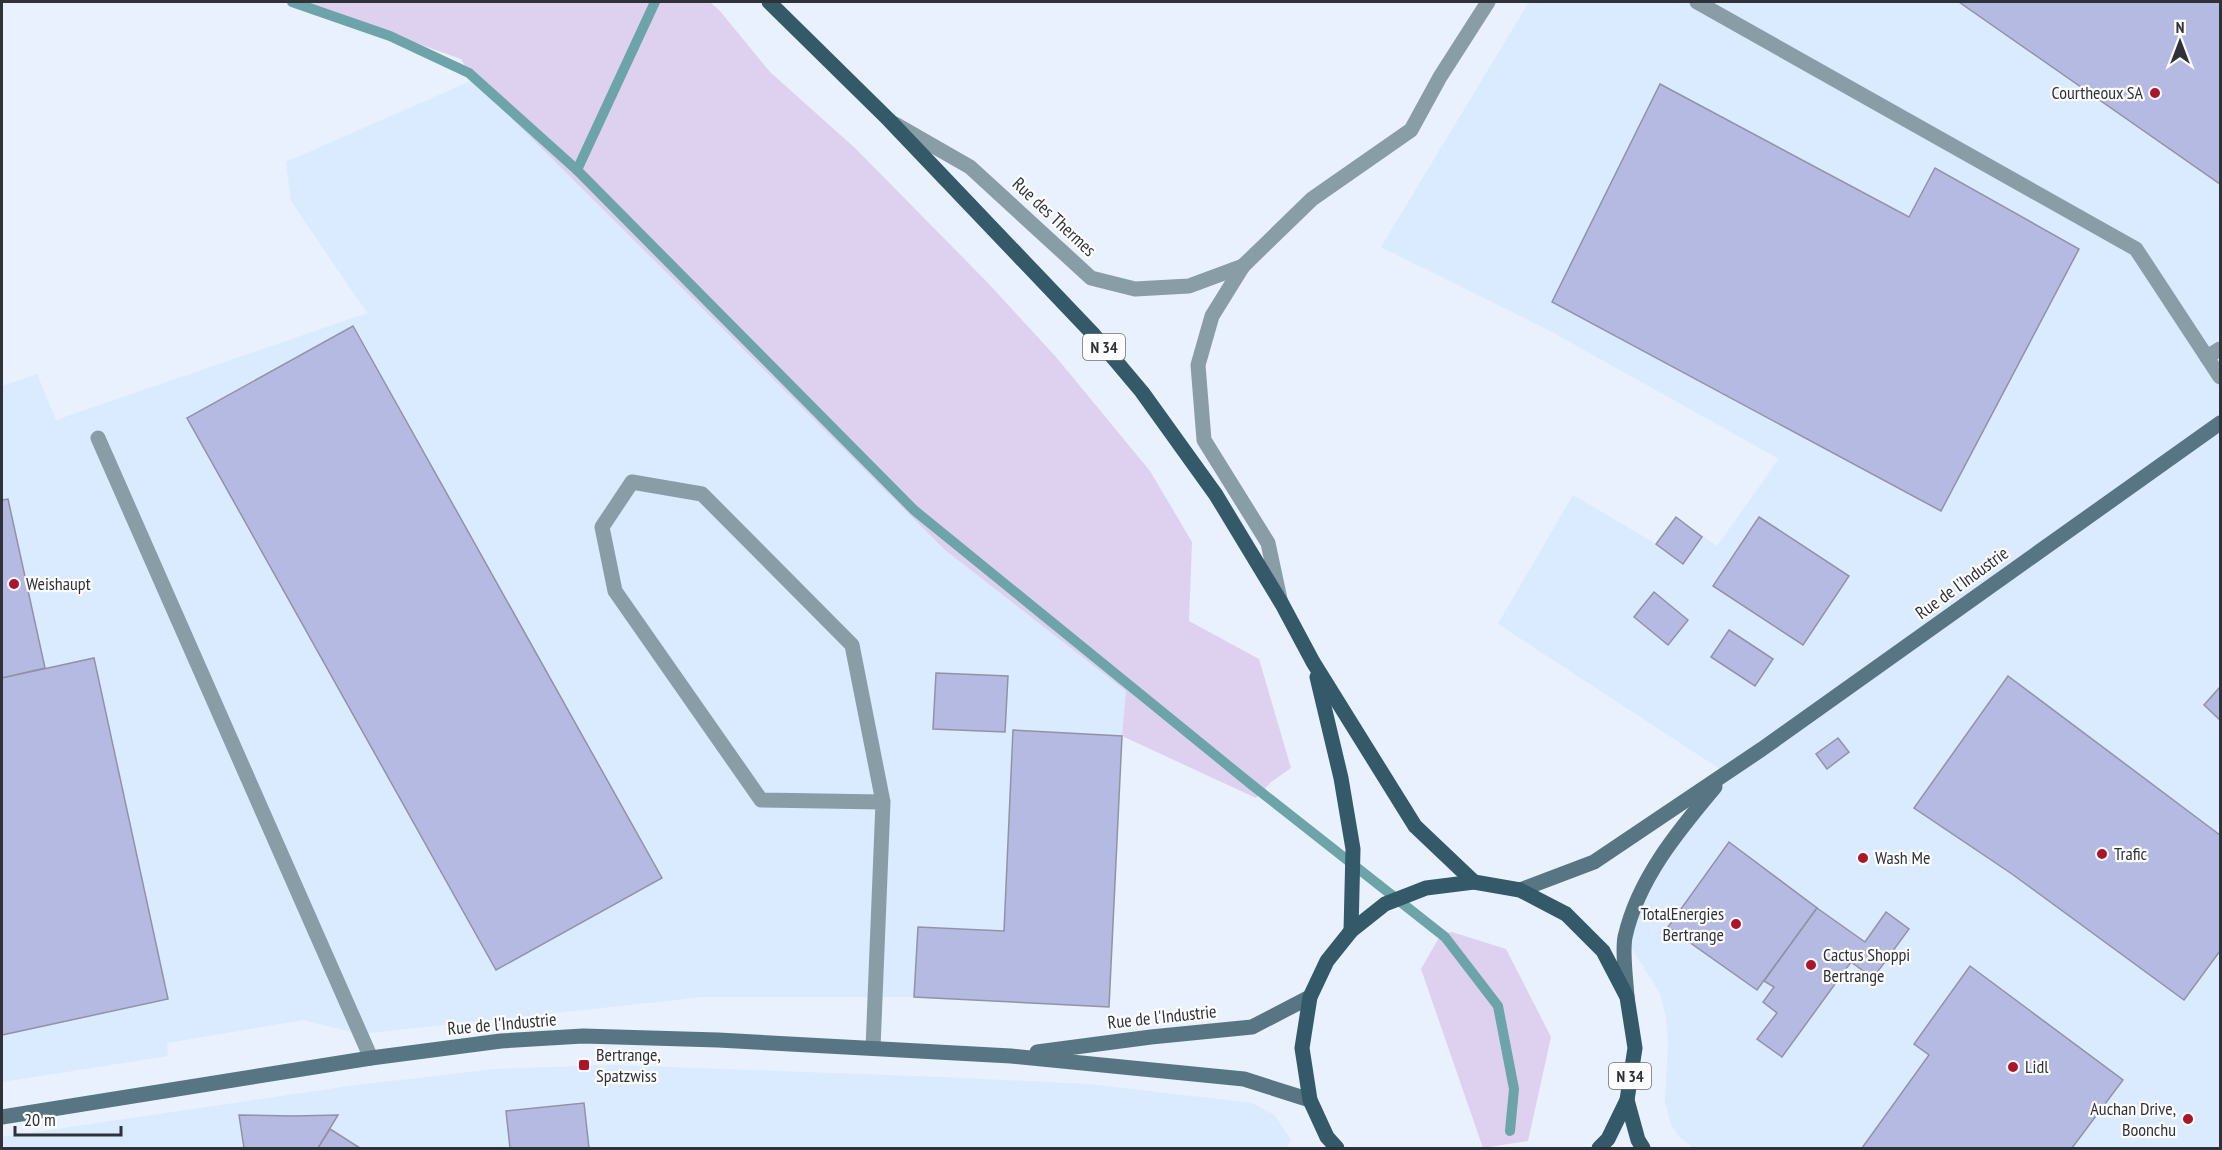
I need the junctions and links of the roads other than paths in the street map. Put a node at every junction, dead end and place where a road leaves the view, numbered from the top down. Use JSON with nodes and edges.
{"nodes":[{"id":1,"x":769,"y":2,"type":"edge"},
{"id":2,"x":1488,"y":2,"type":"edge"},
{"id":3,"x":1697,"y":2,"type":"edge"},
{"id":4,"x":889,"y":120,"type":"junction"},
{"id":5,"x":1243,"y":266,"type":"junction"},
{"id":6,"x":2214,"y":353,"type":"edge"},
{"id":7,"x":2220,"y":377,"type":"edge"},
{"id":8,"x":2220,"y":423,"type":"edge"},
{"id":9,"x":98,"y":438,"type":"dead end"},
{"id":10,"x":1282,"y":604,"type":"junction"},
{"id":11,"x":1313,"y":662,"type":"junction"},
{"id":12,"x":1726,"y":773,"type":"junction"},
{"id":13,"x":883,"y":802,"type":"junction"},
{"id":14,"x":1474,"y":882,"type":"junction"},
{"id":15,"x":1520,"y":890,"type":"junction"},
{"id":16,"x":1351,"y":931,"type":"junction"},
{"id":17,"x":1310,"y":997,"type":"junction"},
{"id":18,"x":1627,"y":997,"type":"junction"},
{"id":19,"x":873,"y":1048,"type":"junction"},
{"id":20,"x":1011,"y":1056,"type":"junction"},
{"id":21,"x":371,"y":1058,"type":"junction"},
{"id":22,"x":1310,"y":1100,"type":"junction"},
{"id":23,"x":1627,"y":1100,"type":"junction"},
{"id":24,"x":2,"y":1117,"type":"edge"},
{"id":25,"x":1330,"y":1145,"type":"edge"},
{"id":26,"x":1599,"y":1149,"type":"edge"},
{"id":27,"x":1643,"y":1149,"type":"edge"}],
"edges":[{"from":1,"to":4,"type":"main road","number":"N 34"},
{"from":2,"to":5,"type":"street","name":"Rue des Thermes"},
{"from":3,"to":6,"type":"street"},
{"from":4,"to":5,"type":"street","name":"Rue des Thermes"},
{"from":4,"to":10,"type":"main road","number":"N 34"},
{"from":5,"to":10,"type":"street","name":"Rue des Thermes"},
{"from":6,"to":7,"type":"street"},
{"from":8,"to":12,"type":"street","name":"Rue de l'Industrie"},
{"from":9,"to":21,"type":"street"},
{"from":10,"to":11,"type":"main road","number":"N 34"},
{"from":11,"to":14,"type":"main road","number":"N 34"},
{"from":11,"to":16,"type":"main road","number":"N 34"},
{"from":12,"to":15,"type":"street","name":"Rue de l'Industrie"},
{"from":12,"to":18,"type":"street","name":"Rue de l'Industrie"},
{"from":13,"to":13,"type":"street"},
{"from":13,"to":19,"type":"street"},
{"from":14,"to":15,"type":"main road","number":"N 34"},
{"from":14,"to":16,"type":"main road","number":"N 34"},
{"from":15,"to":18,"type":"main road","number":"N 34"},
{"from":16,"to":17,"type":"main road","number":"N 34"},
{"from":17,"to":20,"type":"street","name":"Rue de l'Industrie"},
{"from":17,"to":22,"type":"main road","number":"N 34"},
{"from":18,"to":23,"type":"main road","number":"N 34"},
{"from":19,"to":20,"type":"street","name":"Rue de l'Industrie"},
{"from":19,"to":21,"type":"street","name":"Rue de l'Industrie"},
{"from":20,"to":22,"type":"street","name":"Rue de l'Industrie"},
{"from":21,"to":24,"type":"street","name":"Rue de l'Industrie"},
{"from":22,"to":25,"type":"main road","number":"N 34"},
{"from":23,"to":26,"type":"main road","number":"N 34"},
{"from":23,"to":27,"type":"main road"}]}
